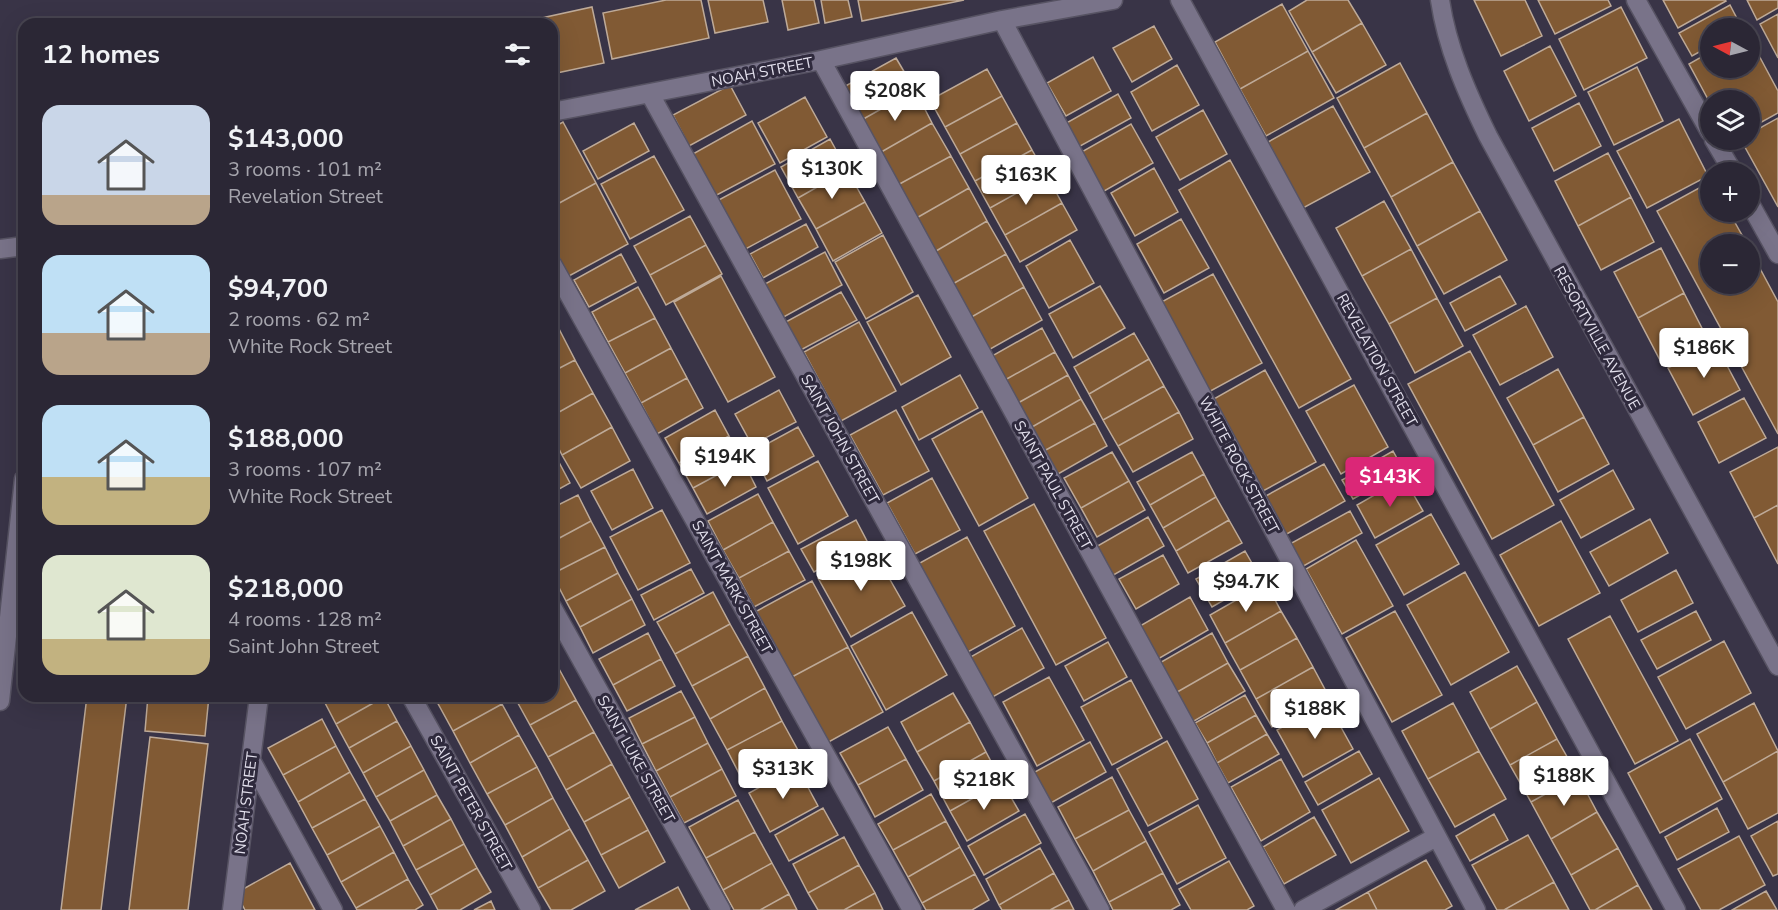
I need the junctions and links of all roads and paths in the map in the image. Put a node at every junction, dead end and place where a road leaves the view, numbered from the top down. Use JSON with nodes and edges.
{"nodes":[{"id":1,"x":1113,"y":0,"type":"edge"},
{"id":2,"x":1180,"y":0,"type":"edge"},
{"id":3,"x":1440,"y":0,"type":"edge"},
{"id":4,"x":1636,"y":0,"type":"edge"},
{"id":5,"x":1002,"y":20,"type":"junction"},
{"id":6,"x":821,"y":60,"type":"junction"},
{"id":7,"x":650,"y":94,"type":"junction"},
{"id":8,"x":558,"y":111,"type":"edge"},
{"id":9,"x":1700,"y":114,"type":"edge"},
{"id":10,"x":1760,"y":222,"type":"edge"},
{"id":11,"x":18,"y":247,"type":"edge"},
{"id":12,"x":0,"y":249,"type":"edge"},
{"id":13,"x":1778,"y":254,"type":"edge"},
{"id":14,"x":558,"y":275,"type":"edge"},
{"id":15,"x":18,"y":534,"type":"edge"},
{"id":16,"x":558,"y":618,"type":"edge"},
{"id":17,"x":1778,"y":666,"type":"edge"},
{"id":18,"x":0,"y":701,"type":"edge"},
{"id":19,"x":258,"y":702,"type":"edge"},
{"id":20,"x":414,"y":702,"type":"edge"},
{"id":21,"x":252,"y":762,"type":"junction"},
{"id":22,"x":1436,"y":837,"type":"junction"},
{"id":23,"x":232,"y":910,"type":"edge"},
{"id":24,"x":333,"y":910,"type":"edge"},
{"id":25,"x":531,"y":910,"type":"edge"},
{"id":26,"x":721,"y":910,"type":"edge"},
{"id":27,"x":912,"y":910,"type":"edge"},
{"id":28,"x":1100,"y":910,"type":"edge"},
{"id":29,"x":1286,"y":910,"type":"edge"},
{"id":30,"x":1303,"y":910,"type":"edge"},
{"id":31,"x":1476,"y":910,"type":"edge"},
{"id":32,"x":1676,"y":910,"type":"edge"}],
"edges":[{"from":1,"to":5,"type":"street","name":"NOAH STREET"},
{"from":2,"to":32,"type":"street","name":"REVELATION STREET"},
{"from":3,"to":17,"type":"street","name":"RESORTVILLE AVENUE"},
{"from":4,"to":9,"type":"street"},
{"from":5,"to":6,"type":"street","name":"NOAH STREET"},
{"from":5,"to":22,"type":"street","name":"WHITE ROCK STREET"},
{"from":6,"to":7,"type":"street","name":"NOAH STREET"},
{"from":6,"to":29,"type":"street","name":"SAINT PAUL STREET"},
{"from":7,"to":8,"type":"street","name":"NOAH STREET"},
{"from":7,"to":28,"type":"street","name":"SAINT JOHN STREET"},
{"from":10,"to":13,"type":"street"},
{"from":11,"to":12,"type":"street"},
{"from":14,"to":27,"type":"street","name":"SAINT MARK STREET"},
{"from":15,"to":18,"type":"street"},
{"from":16,"to":26,"type":"street","name":"SAINT LUKE STREET"},
{"from":19,"to":21,"type":"street","name":"NOAH STREET"},
{"from":20,"to":25,"type":"street","name":"SAINT PETER STREET"},
{"from":21,"to":23,"type":"street","name":"NOAH STREET"},
{"from":21,"to":24,"type":"street"},
{"from":22,"to":30,"type":"street"},
{"from":22,"to":31,"type":"street","name":"WHITE ROCK STREET"}]}
